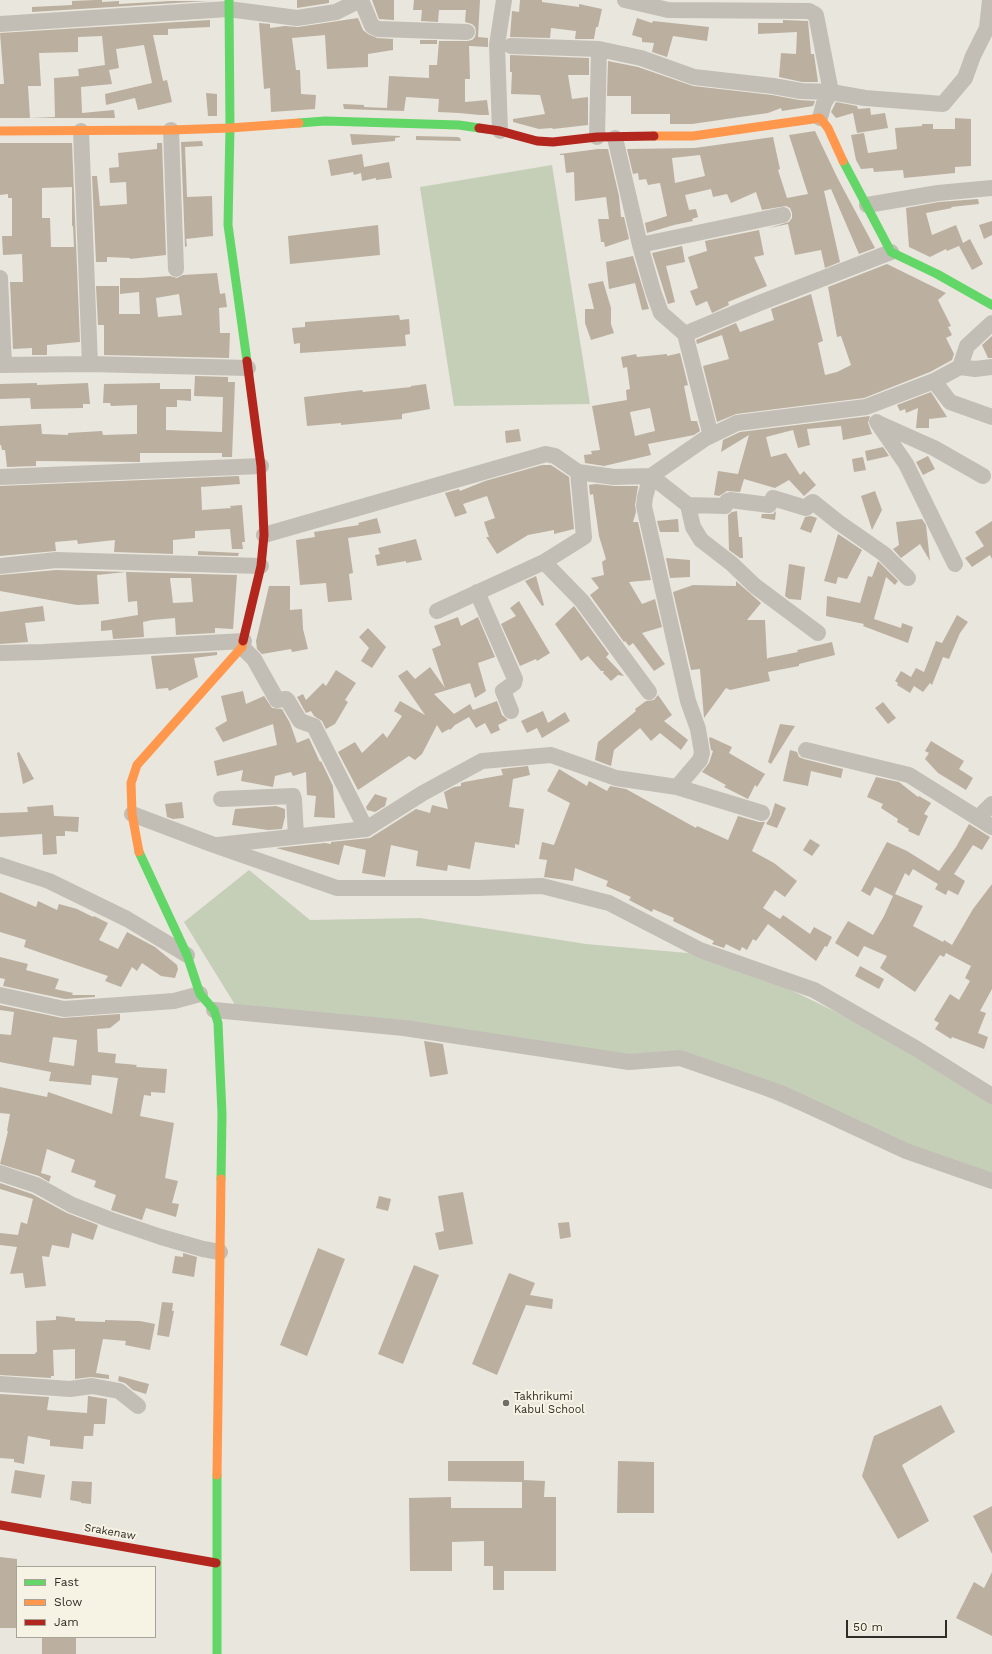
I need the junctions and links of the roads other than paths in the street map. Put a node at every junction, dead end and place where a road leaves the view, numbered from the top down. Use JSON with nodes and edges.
{"nodes":[{"id":1,"x":361,"y":0,"type":"edge"},
{"id":2,"x":504,"y":0,"type":"edge"},
{"id":3,"x":625,"y":0,"type":"edge"},
{"id":4,"x":990,"y":0,"type":"edge"},
{"id":5,"x":229,"y":5,"type":"edge"},
{"id":6,"x":335,"y":6,"type":"edge"},
{"id":7,"x":0,"y":24,"type":"edge"},
{"id":8,"x":467,"y":32,"type":"dead end"},
{"id":9,"x":511,"y":46,"type":"dead end"},
{"id":10,"x":599,"y":49,"type":"junction"},
{"id":11,"x":831,"y":92,"type":"junction"},
{"id":12,"x":820,"y":118,"type":"junction"},
{"id":13,"x":230,"y":128,"type":"junction"},
{"id":14,"x":171,"y":130,"type":"junction"},
{"id":15,"x":0,"y":131,"type":"edge"},
{"id":16,"x":81,"y":131,"type":"junction"},
{"id":17,"x":500,"y":131,"type":"junction"},
{"id":18,"x":597,"y":137,"type":"junction"},
{"id":19,"x":615,"y":138,"type":"junction"},
{"id":20,"x":992,"y":188,"type":"edge"},
{"id":21,"x":867,"y":205,"type":"junction"},
{"id":22,"x":783,"y":215,"type":"dead end"},
{"id":23,"x":640,"y":245,"type":"junction"},
{"id":24,"x":891,"y":252,"type":"junction"},
{"id":25,"x":176,"y":269,"type":"dead end"},
{"id":26,"x":0,"y":278,"type":"edge"},
{"id":27,"x":992,"y":305,"type":"edge"},
{"id":28,"x":992,"y":323,"type":"edge"},
{"id":29,"x":685,"y":334,"type":"junction"},
{"id":30,"x":90,"y":364,"type":"junction"},
{"id":31,"x":2,"y":365,"type":"edge"},
{"id":32,"x":960,"y":367,"type":"junction"},
{"id":33,"x":992,"y":367,"type":"edge"},
{"id":34,"x":248,"y":368,"type":"junction"},
{"id":35,"x":934,"y":382,"type":"junction"},
{"id":36,"x":866,"y":407,"type":"junction"},
{"id":37,"x":992,"y":417,"type":"edge"},
{"id":38,"x":877,"y":422,"type":"junction"},
{"id":39,"x":711,"y":436,"type":"junction"},
{"id":40,"x":261,"y":466,"type":"junction"},
{"id":41,"x":578,"y":472,"type":"junction"},
{"id":42,"x":651,"y":476,"type":"junction"},
{"id":43,"x":982,"y":476,"type":"dead end"},
{"id":44,"x":0,"y":477,"type":"edge"},
{"id":45,"x":688,"y":505,"type":"junction"},
{"id":46,"x":264,"y":535,"type":"junction"},
{"id":47,"x":544,"y":562,"type":"junction"},
{"id":48,"x":955,"y":564,"type":"dead end"},
{"id":49,"x":0,"y":566,"type":"edge"},
{"id":50,"x":261,"y":566,"type":"junction"},
{"id":51,"x":908,"y":578,"type":"dead end"},
{"id":52,"x":477,"y":592,"type":"junction"},
{"id":53,"x":437,"y":611,"type":"dead end"},
{"id":54,"x":818,"y":633,"type":"dead end"},
{"id":55,"x":243,"y":644,"type":"junction"},
{"id":56,"x":0,"y":653,"type":"edge"},
{"id":57,"x":650,"y":692,"type":"dead end"},
{"id":58,"x":511,"y":711,"type":"dead end"},
{"id":59,"x":806,"y":750,"type":"dead end"},
{"id":60,"x":677,"y":787,"type":"junction"},
{"id":61,"x":221,"y":799,"type":"dead end"},
{"id":62,"x":992,"y":804,"type":"edge"},
{"id":63,"x":762,"y":813,"type":"dead end"},
{"id":64,"x":132,"y":814,"type":"junction"},
{"id":65,"x":978,"y":818,"type":"junction"},
{"id":66,"x":992,"y":827,"type":"edge"},
{"id":67,"x":366,"y":829,"type":"junction"},
{"id":68,"x":296,"y":836,"type":"junction"},
{"id":69,"x":214,"y":845,"type":"junction"},
{"id":70,"x":0,"y":865,"type":"edge"},
{"id":71,"x":187,"y":955,"type":"junction"},
{"id":72,"x":200,"y":994,"type":"junction"},
{"id":73,"x":0,"y":995,"type":"edge"},
{"id":74,"x":214,"y":1010,"type":"junction"},
{"id":75,"x":992,"y":1096,"type":"edge"},
{"id":76,"x":0,"y":1173,"type":"edge"},
{"id":77,"x":992,"y":1181,"type":"edge"},
{"id":78,"x":220,"y":1252,"type":"junction"},
{"id":79,"x":0,"y":1384,"type":"edge"},
{"id":80,"x":138,"y":1406,"type":"dead end"},
{"id":81,"x":0,"y":1525,"type":"edge"},
{"id":82,"x":216,"y":1563,"type":"junction"},
{"id":83,"x":217,"y":1654,"type":"edge"}],
"edges":[{"from":1,"to":6,"type":"street"},
{"from":1,"to":8,"type":"street"},
{"from":2,"to":17,"type":"street"},
{"from":3,"to":11,"type":"street"},
{"from":4,"to":11,"type":"street"},
{"from":5,"to":6,"type":"street"},
{"from":5,"to":7,"type":"street"},
{"from":5,"to":13,"type":"street"},
{"from":9,"to":10,"type":"street"},
{"from":10,"to":11,"type":"street"},
{"from":10,"to":18,"type":"street"},
{"from":11,"to":12,"type":"street"},
{"from":12,"to":19,"type":"street"},
{"from":12,"to":21,"type":"street"},
{"from":13,"to":14,"type":"street"},
{"from":13,"to":17,"type":"street"},
{"from":13,"to":34,"type":"street"},
{"from":14,"to":16,"type":"street"},
{"from":14,"to":25,"type":"street"},
{"from":15,"to":16,"type":"street"},
{"from":16,"to":30,"type":"street"},
{"from":17,"to":18,"type":"street"},
{"from":18,"to":19,"type":"street"},
{"from":19,"to":23,"type":"street"},
{"from":20,"to":21,"type":"street"},
{"from":21,"to":24,"type":"street"},
{"from":22,"to":23,"type":"street"},
{"from":23,"to":29,"type":"street"},
{"from":24,"to":27,"type":"street"},
{"from":24,"to":29,"type":"street"},
{"from":26,"to":31,"type":"street"},
{"from":28,"to":32,"type":"street"},
{"from":29,"to":39,"type":"street"},
{"from":30,"to":31,"type":"street"},
{"from":30,"to":34,"type":"street"},
{"from":32,"to":33,"type":"street"},
{"from":32,"to":35,"type":"street"},
{"from":34,"to":40,"type":"street"},
{"from":35,"to":36,"type":"street"},
{"from":35,"to":37,"type":"street"},
{"from":36,"to":38,"type":"street"},
{"from":36,"to":39,"type":"street"},
{"from":38,"to":43,"type":"street"},
{"from":38,"to":48,"type":"street"},
{"from":39,"to":42,"type":"street"},
{"from":40,"to":44,"type":"street"},
{"from":40,"to":46,"type":"street"},
{"from":41,"to":42,"type":"street"},
{"from":41,"to":46,"type":"street"},
{"from":41,"to":47,"type":"street"},
{"from":42,"to":45,"type":"street"},
{"from":42,"to":60,"type":"street"},
{"from":45,"to":51,"type":"street"},
{"from":45,"to":54,"type":"street"},
{"from":46,"to":50,"type":"street"},
{"from":47,"to":52,"type":"street"},
{"from":47,"to":57,"type":"street"},
{"from":49,"to":50,"type":"street"},
{"from":50,"to":55,"type":"street"},
{"from":52,"to":53,"type":"street"},
{"from":52,"to":58,"type":"street"},
{"from":55,"to":56,"type":"street"},
{"from":55,"to":64,"type":"street"},
{"from":55,"to":67,"type":"street"},
{"from":59,"to":65,"type":"street"},
{"from":60,"to":63,"type":"street"},
{"from":60,"to":67,"type":"street"},
{"from":61,"to":68,"type":"street"},
{"from":62,"to":65,"type":"street"},
{"from":64,"to":69,"type":"street"},
{"from":64,"to":71,"type":"street"},
{"from":65,"to":66,"type":"street"},
{"from":67,"to":68,"type":"street"},
{"from":68,"to":69,"type":"street"},
{"from":69,"to":75,"type":"street"},
{"from":70,"to":71,"type":"street"},
{"from":71,"to":72,"type":"street"},
{"from":72,"to":73,"type":"street"},
{"from":72,"to":74,"type":"street"},
{"from":74,"to":77,"type":"street"},
{"from":74,"to":78,"type":"street"},
{"from":76,"to":78,"type":"street"},
{"from":78,"to":82,"type":"street"},
{"from":79,"to":80,"type":"street"},
{"from":81,"to":82,"type":"street","name":"Srakenaw"},
{"from":82,"to":83,"type":"street"}]}
